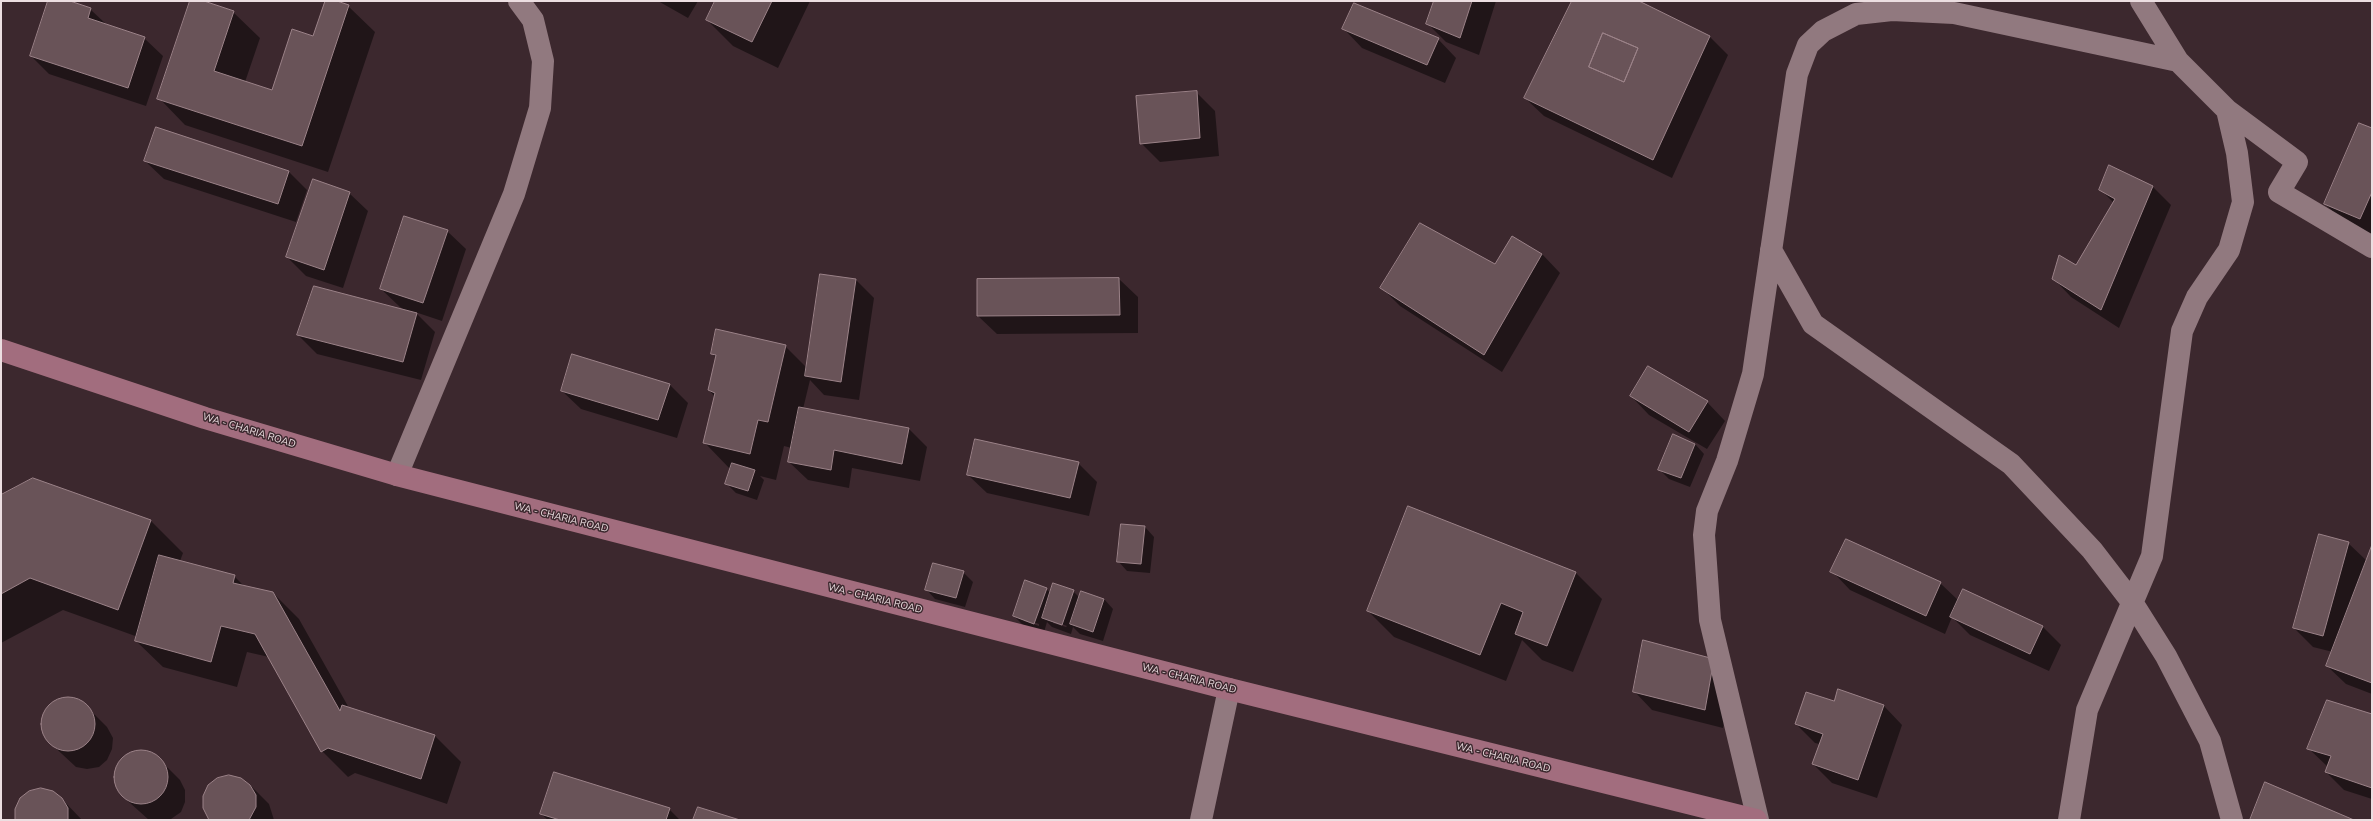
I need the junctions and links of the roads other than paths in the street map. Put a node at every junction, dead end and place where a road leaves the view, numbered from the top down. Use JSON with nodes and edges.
{"nodes":[{"id":1,"x":519,"y":1,"type":"edge"},
{"id":2,"x":2142,"y":1,"type":"edge"},
{"id":3,"x":2178,"y":61,"type":"junction"},
{"id":4,"x":2227,"y":110,"type":"junction"},
{"id":5,"x":2372,"y":247,"type":"edge"},
{"id":6,"x":1771,"y":250,"type":"junction"},
{"id":7,"x":1,"y":350,"type":"edge"},
{"id":8,"x":397,"y":475,"type":"junction"},
{"id":9,"x":2132,"y":602,"type":"junction"},
{"id":10,"x":1228,"y":689,"type":"junction"},
{"id":11,"x":1201,"y":820,"type":"edge"},
{"id":12,"x":1757,"y":820,"type":"edge"},
{"id":13,"x":2069,"y":820,"type":"edge"},
{"id":14,"x":2232,"y":820,"type":"edge"}],
"edges":[{"from":1,"to":8,"type":"street"},
{"from":2,"to":3,"type":"street"},
{"from":3,"to":4,"type":"street"},
{"from":3,"to":6,"type":"street"},
{"from":4,"to":5,"type":"street"},
{"from":4,"to":9,"type":"street"},
{"from":6,"to":9,"type":"street"},
{"from":6,"to":12,"type":"street"},
{"from":7,"to":8,"type":"street","name":"WA - CHARIA ROAD"},
{"from":8,"to":10,"type":"street","name":"WA - CHARIA ROAD"},
{"from":9,"to":13,"type":"street"},
{"from":9,"to":14,"type":"street"},
{"from":10,"to":11,"type":"street"},
{"from":10,"to":12,"type":"street","name":"WA - CHARIA ROAD"}]}
